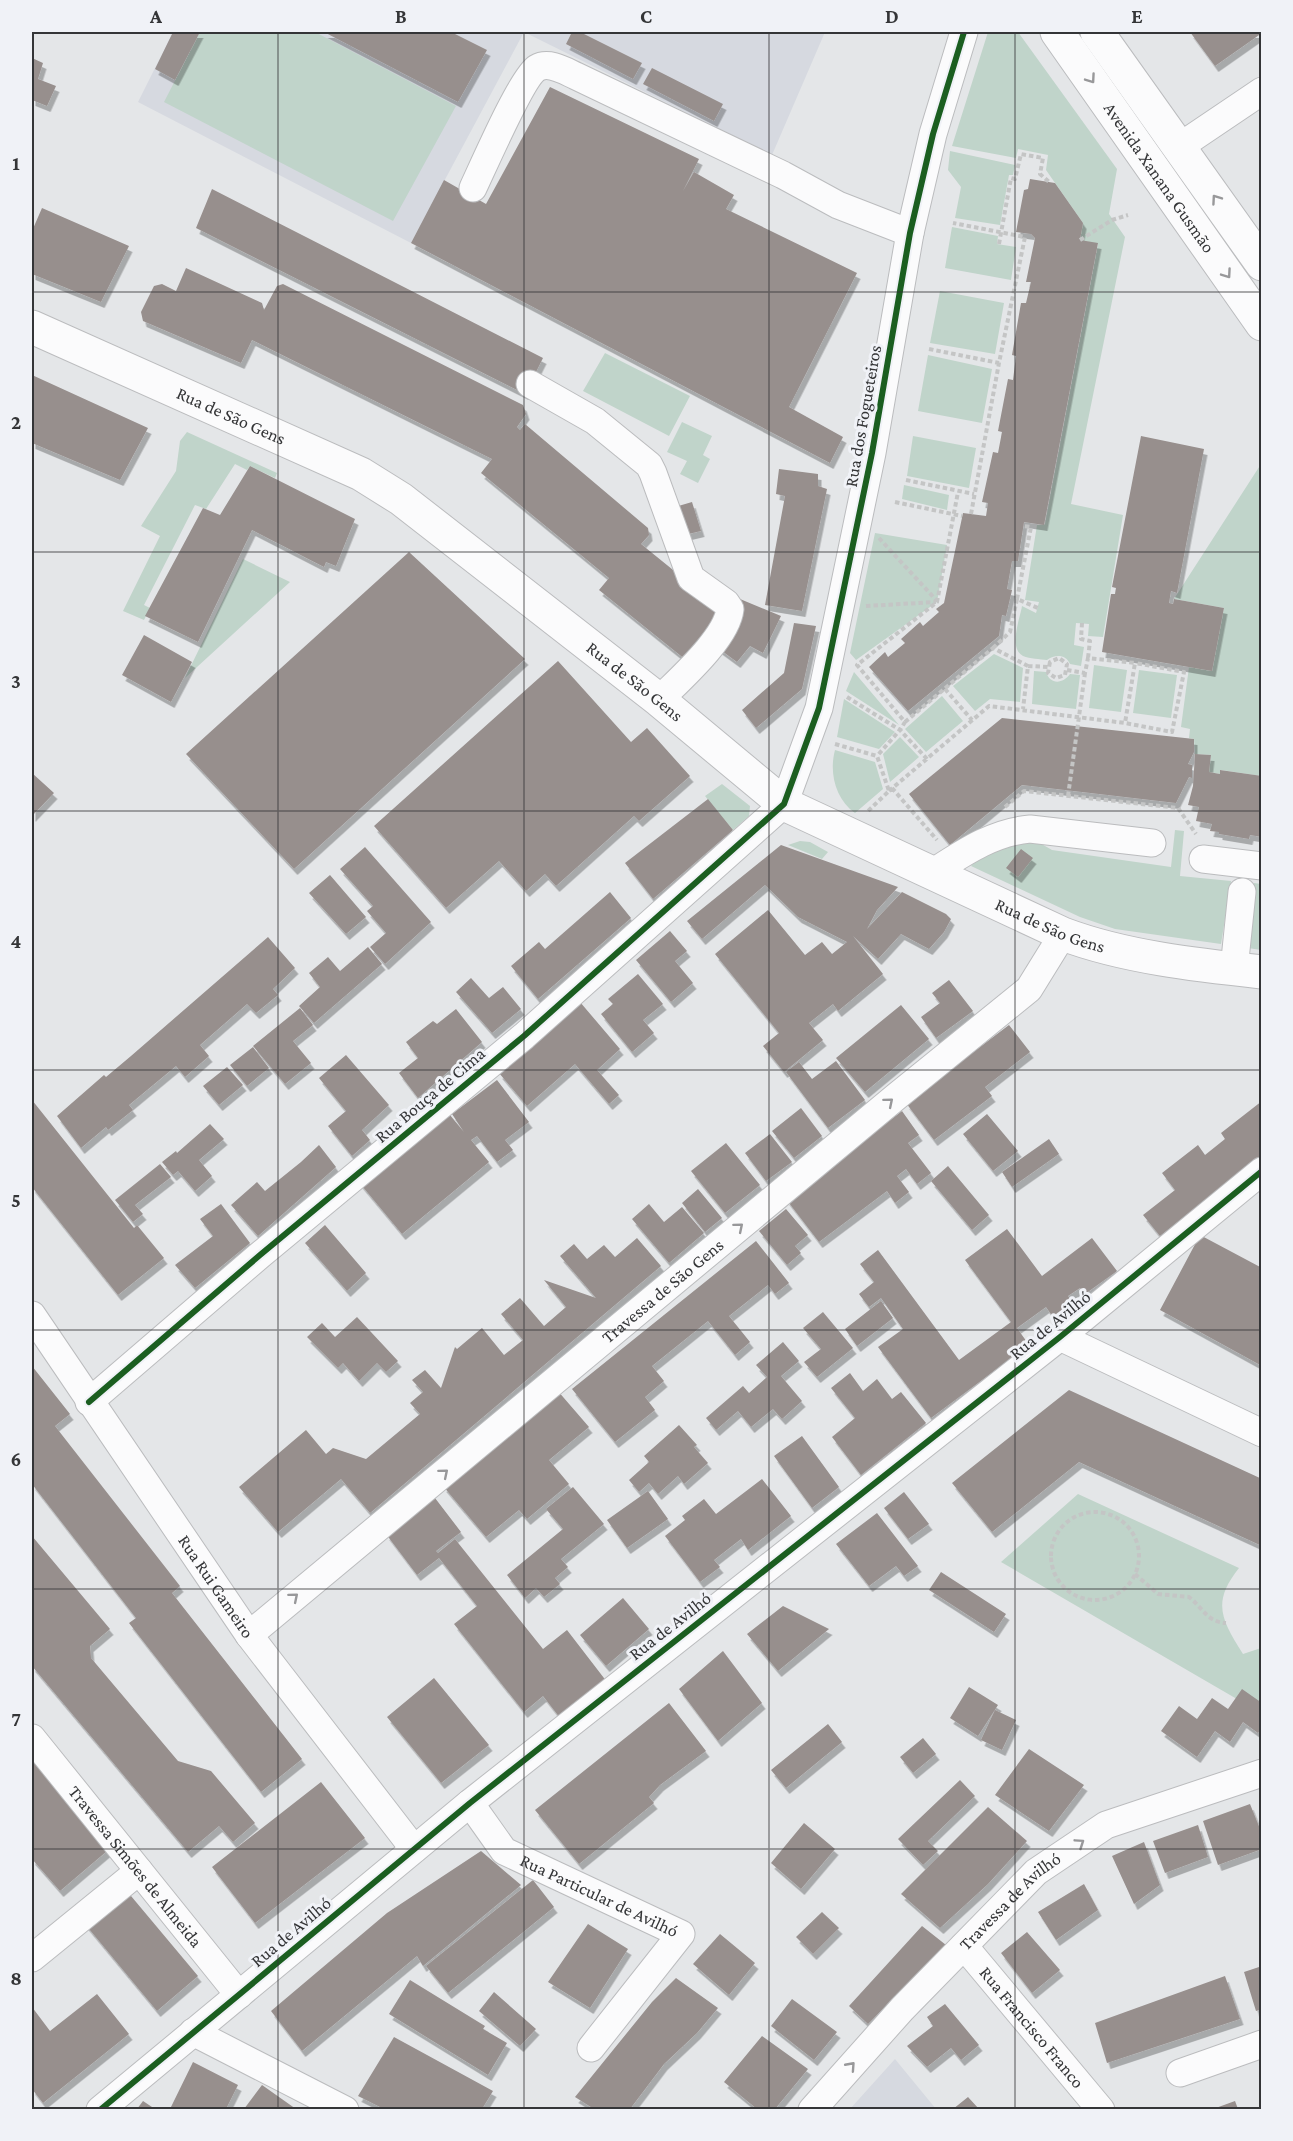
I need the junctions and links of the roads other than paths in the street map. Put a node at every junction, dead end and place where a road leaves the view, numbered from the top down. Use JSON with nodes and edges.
{"nodes":[{"id":1,"x":964,"y":32,"type":"edge"},
{"id":2,"x":1057,"y":32,"type":"edge"},
{"id":3,"x":1097,"y":32,"type":"edge"},
{"id":4,"x":1262,"y":91,"type":"edge"},
{"id":5,"x":1179,"y":147,"type":"junction"},
{"id":6,"x":473,"y":188,"type":"dead end"},
{"id":7,"x":910,"y":233,"type":"junction"},
{"id":8,"x":1262,"y":264,"type":"edge"},
{"id":9,"x":1262,"y":324,"type":"edge"},
{"id":10,"x":32,"y":327,"type":"edge"},
{"id":11,"x":530,"y":384,"type":"dead end"},
{"id":12,"x":659,"y":700,"type":"junction"},
{"id":13,"x":784,"y":804,"type":"junction"},
{"id":14,"x":1020,"y":810,"type":"dead end"},
{"id":15,"x":1146,"y":832,"type":"dead end"},
{"id":16,"x":984,"y":842,"type":"junction"},
{"id":17,"x":1200,"y":847,"type":"road end"},
{"id":18,"x":937,"y":859,"type":"junction"},
{"id":19,"x":1262,"y":866,"type":"edge"},
{"id":20,"x":1242,"y":892,"type":"dead end"},
{"id":21,"x":1064,"y":934,"type":"junction"},
{"id":22,"x":1248,"y":970,"type":"edge"},
{"id":23,"x":1262,"y":1171,"type":"edge"},
{"id":24,"x":32,"y":1315,"type":"edge"},
{"id":25,"x":1060,"y":1337,"type":"junction"},
{"id":26,"x":89,"y":1402,"type":"junction"},
{"id":27,"x":1262,"y":1433,"type":"edge"},
{"id":28,"x":249,"y":1635,"type":"junction"},
{"id":29,"x":32,"y":1738,"type":"edge"},
{"id":30,"x":1262,"y":1773,"type":"edge"},
{"id":31,"x":470,"y":1803,"type":"junction"},
{"id":32,"x":414,"y":1849,"type":"junction"},
{"id":33,"x":139,"y":1871,"type":"junction"},
{"id":34,"x":963,"y":1946,"type":"junction"},
{"id":35,"x":32,"y":1958,"type":"edge"},
{"id":36,"x":238,"y":1995,"type":"junction"},
{"id":37,"x":193,"y":2032,"type":"junction"},
{"id":38,"x":1262,"y":2044,"type":"edge"},
{"id":39,"x":591,"y":2048,"type":"dead end"},
{"id":40,"x":1180,"y":2073,"type":"dead end"},
{"id":41,"x":100,"y":2109,"type":"edge"},
{"id":42,"x":345,"y":2109,"type":"edge"},
{"id":43,"x":812,"y":2109,"type":"edge"},
{"id":44,"x":1101,"y":2109,"type":"edge"}],
"edges":[{"from":1,"to":7,"type":"street","name":"Rua dos Fogueteiros"},
{"from":2,"to":9,"type":"main road","name":"Avenida Xanana Gusmão","one_way":true},
{"from":3,"to":5,"type":"main road","name":"Avenida Xanana Gusmão"},
{"from":4,"to":5,"type":"street"},
{"from":8,"to":5,"type":"main road","name":"Avenida Xanana Gusmão","one_way":true},
{"from":6,"to":7,"type":"street"},
{"from":7,"to":13,"type":"street","name":"Rua dos Fogueteiros"},
{"from":10,"to":12,"type":"main road","name":"Rua de São Gens"},
{"from":11,"to":12,"type":"street"},
{"from":12,"to":13,"type":"main road","name":"Rua de São Gens"},
{"from":13,"to":18,"type":"main road","name":"Rua de São Gens"},
{"from":13,"to":26,"type":"street","name":"Rua Bouça de Cima"},
{"from":14,"to":16,"type":"street"},
{"from":15,"to":16,"type":"street"},
{"from":16,"to":18,"type":"street"},
{"from":17,"to":19,"type":"street"},
{"from":18,"to":21,"type":"main road","name":"Rua de São Gens"},
{"from":20,"to":22,"type":"street"},
{"from":21,"to":22,"type":"main road","name":"Rua de São Gens"},
{"from":28,"to":21,"type":"street","name":"Travessa de São Gens","one_way":true},
{"from":23,"to":25,"type":"street","name":"Rua de Avilhó"},
{"from":24,"to":26,"type":"street","name":"Rua Rui Gameiro"},
{"from":25,"to":27,"type":"street"},
{"from":25,"to":31,"type":"street","name":"Rua de Avilhó"},
{"from":26,"to":28,"type":"street","name":"Rua Rui Gameiro"},
{"from":28,"to":32,"type":"street","name":"Rua Rui Gameiro"},
{"from":29,"to":33,"type":"street","name":"Travessa Simões de Almeida"},
{"from":34,"to":30,"type":"street","name":"Travessa de Avilhó","one_way":true},
{"from":31,"to":32,"type":"street","name":"Rua de Avilhó"},
{"from":31,"to":39,"type":"street","name":"Rua Particular de Avilhó"},
{"from":32,"to":36,"type":"street","name":"Rua de Avilhó"},
{"from":33,"to":35,"type":"street"},
{"from":33,"to":36,"type":"street","name":"Travessa Simões de Almeida"},
{"from":43,"to":34,"type":"street","name":"Travessa de Avilhó","one_way":true},
{"from":34,"to":44,"type":"street","name":"Rua Francisco Franco"},
{"from":36,"to":37,"type":"street","name":"Rua de Avilhó"},
{"from":37,"to":41,"type":"street","name":"Rua de Avilhó"},
{"from":37,"to":42,"type":"street"},
{"from":38,"to":40,"type":"street"}]}
